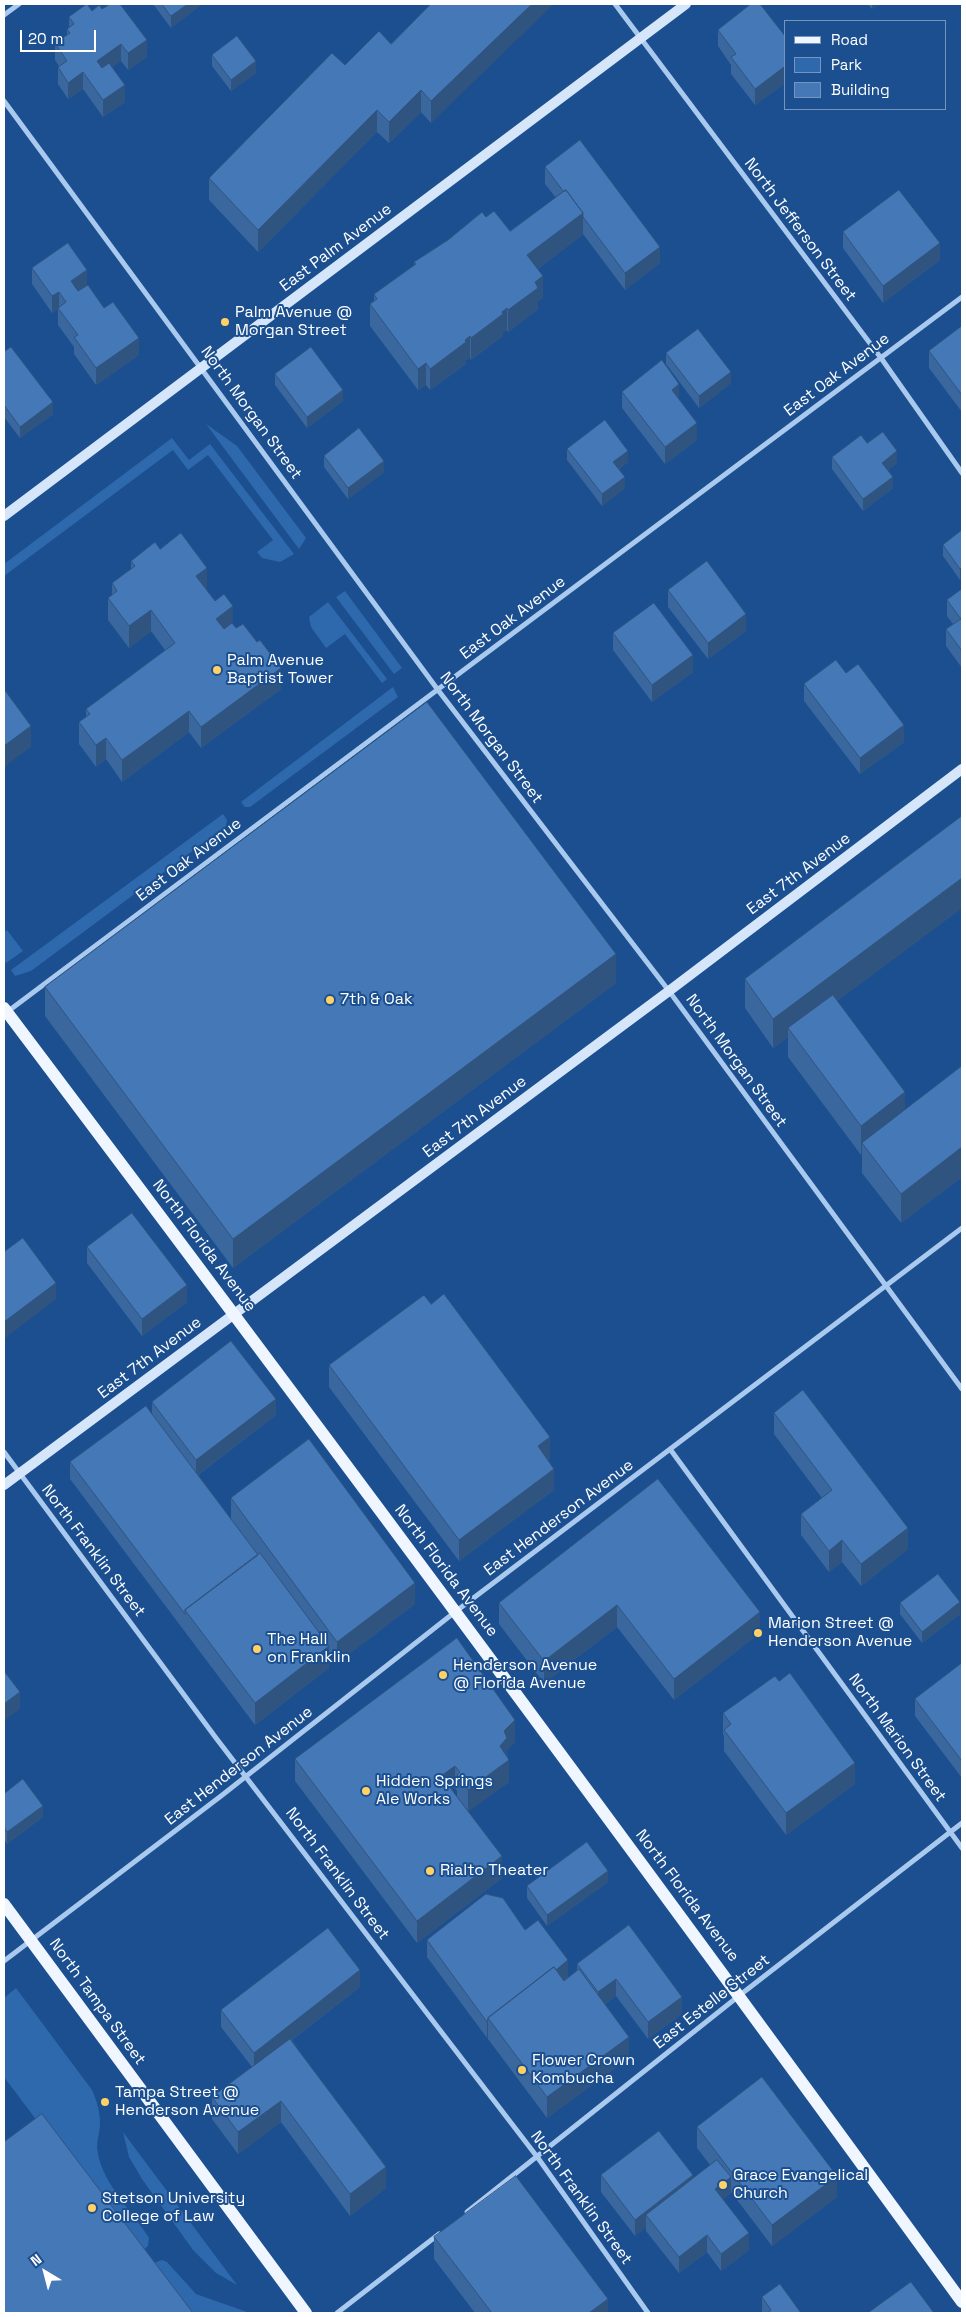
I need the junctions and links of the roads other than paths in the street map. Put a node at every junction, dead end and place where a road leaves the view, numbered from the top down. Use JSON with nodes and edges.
{"nodes":[{"id":1,"x":19,"y":4,"type":"edge"},
{"id":2,"x":615,"y":4,"type":"edge"},
{"id":3,"x":686,"y":4,"type":"edge"},
{"id":4,"x":4,"y":15,"type":"edge"},
{"id":5,"x":640,"y":38,"type":"junction"},
{"id":6,"x":4,"y":101,"type":"edge"},
{"id":7,"x":962,"y":297,"type":"edge"},
{"id":8,"x":881,"y":358,"type":"junction"},
{"id":9,"x":202,"y":367,"type":"junction"},
{"id":10,"x":962,"y":473,"type":"edge"},
{"id":11,"x":4,"y":516,"type":"edge"},
{"id":12,"x":438,"y":690,"type":"junction"},
{"id":13,"x":962,"y":769,"type":"edge"},
{"id":14,"x":669,"y":992,"type":"junction"},
{"id":15,"x":5,"y":1010,"type":"edge"},
{"id":16,"x":962,"y":1228,"type":"edge"},
{"id":17,"x":885,"y":1285,"type":"junction"},
{"id":18,"x":235,"y":1314,"type":"junction"},
{"id":19,"x":962,"y":1388,"type":"edge"},
{"id":20,"x":670,"y":1449,"type":"junction"},
{"id":21,"x":4,"y":1452,"type":"edge"},
{"id":22,"x":20,"y":1473,"type":"junction"},
{"id":23,"x":4,"y":1486,"type":"edge"},
{"id":24,"x":456,"y":1612,"type":"junction"},
{"id":25,"x":246,"y":1776,"type":"junction"},
{"id":26,"x":962,"y":1823,"type":"edge"},
{"id":27,"x":950,"y":1832,"type":"junction"},
{"id":28,"x":962,"y":1848,"type":"edge"},
{"id":29,"x":4,"y":1904,"type":"edge"},
{"id":30,"x":31,"y":1941,"type":"junction"},
{"id":31,"x":4,"y":1961,"type":"edge"},
{"id":32,"x":740,"y":1996,"type":"junction"},
{"id":33,"x":538,"y":2158,"type":"junction"},
{"id":34,"x":460,"y":2218,"type":"edge"},
{"id":35,"x":445,"y":2230,"type":"edge"},
{"id":36,"x":962,"y":2302,"type":"edge"},
{"id":37,"x":306,"y":2313,"type":"edge"},
{"id":38,"x":337,"y":2313,"type":"edge"},
{"id":39,"x":648,"y":2313,"type":"edge"}],
"edges":[{"from":1,"to":4,"type":"street"},
{"from":2,"to":5,"type":"street","name":"North Jefferson Street"},
{"from":3,"to":5,"type":"street","name":"East Palm Avenue"},
{"from":5,"to":8,"type":"street","name":"North Jefferson Street"},
{"from":5,"to":9,"type":"street","name":"East Palm Avenue"},
{"from":6,"to":9,"type":"street","name":"North Morgan Street"},
{"from":7,"to":8,"type":"street","name":"East Oak Avenue"},
{"from":8,"to":10,"type":"street","name":"North Jefferson Street"},
{"from":8,"to":12,"type":"street","name":"East Oak Avenue"},
{"from":9,"to":11,"type":"street","name":"East Palm Avenue"},
{"from":9,"to":12,"type":"street","name":"North Morgan Street"},
{"from":12,"to":14,"type":"street","name":"North Morgan Street"},
{"from":12,"to":15,"type":"street","name":"East Oak Avenue"},
{"from":13,"to":14,"type":"street","name":"East 7th Avenue"},
{"from":14,"to":17,"type":"street","name":"North Morgan Street"},
{"from":14,"to":18,"type":"street","name":"East 7th Avenue"},
{"from":15,"to":18,"type":"main road","name":"North Florida Avenue"},
{"from":16,"to":17,"type":"street","name":"East Henderson Avenue"},
{"from":17,"to":19,"type":"street","name":"North Morgan Street"},
{"from":17,"to":20,"type":"street","name":"East Henderson Avenue"},
{"from":18,"to":22,"type":"street","name":"East 7th Avenue"},
{"from":18,"to":24,"type":"main road","name":"North Florida Avenue"},
{"from":20,"to":24,"type":"street","name":"East Henderson Avenue"},
{"from":20,"to":27,"type":"street","name":"North Marion Street"},
{"from":21,"to":22,"type":"street","name":"North Franklin Street"},
{"from":22,"to":23,"type":"street","name":"East 7th Avenue"},
{"from":22,"to":25,"type":"street","name":"North Franklin Street"},
{"from":24,"to":25,"type":"street","name":"East Henderson Avenue"},
{"from":24,"to":32,"type":"main road","name":"North Florida Avenue"},
{"from":25,"to":30,"type":"street","name":"East Henderson Avenue"},
{"from":25,"to":33,"type":"street","name":"North Franklin Street"},
{"from":26,"to":27,"type":"street","name":"East Estelle Street"},
{"from":27,"to":28,"type":"street","name":"North Marion Street"},
{"from":27,"to":32,"type":"street","name":"East Estelle Street"},
{"from":29,"to":30,"type":"main road","name":"North Tampa Street"},
{"from":30,"to":31,"type":"street","name":"East Henderson Avenue"},
{"from":30,"to":37,"type":"main road","name":"North Tampa Street"},
{"from":32,"to":33,"type":"street","name":"East Estelle Street"},
{"from":32,"to":36,"type":"main road","name":"North Florida Avenue"},
{"from":33,"to":34,"type":"street","name":"East Estelle Street"},
{"from":33,"to":39,"type":"street","name":"North Franklin Street"},
{"from":35,"to":38,"type":"street"}]}
